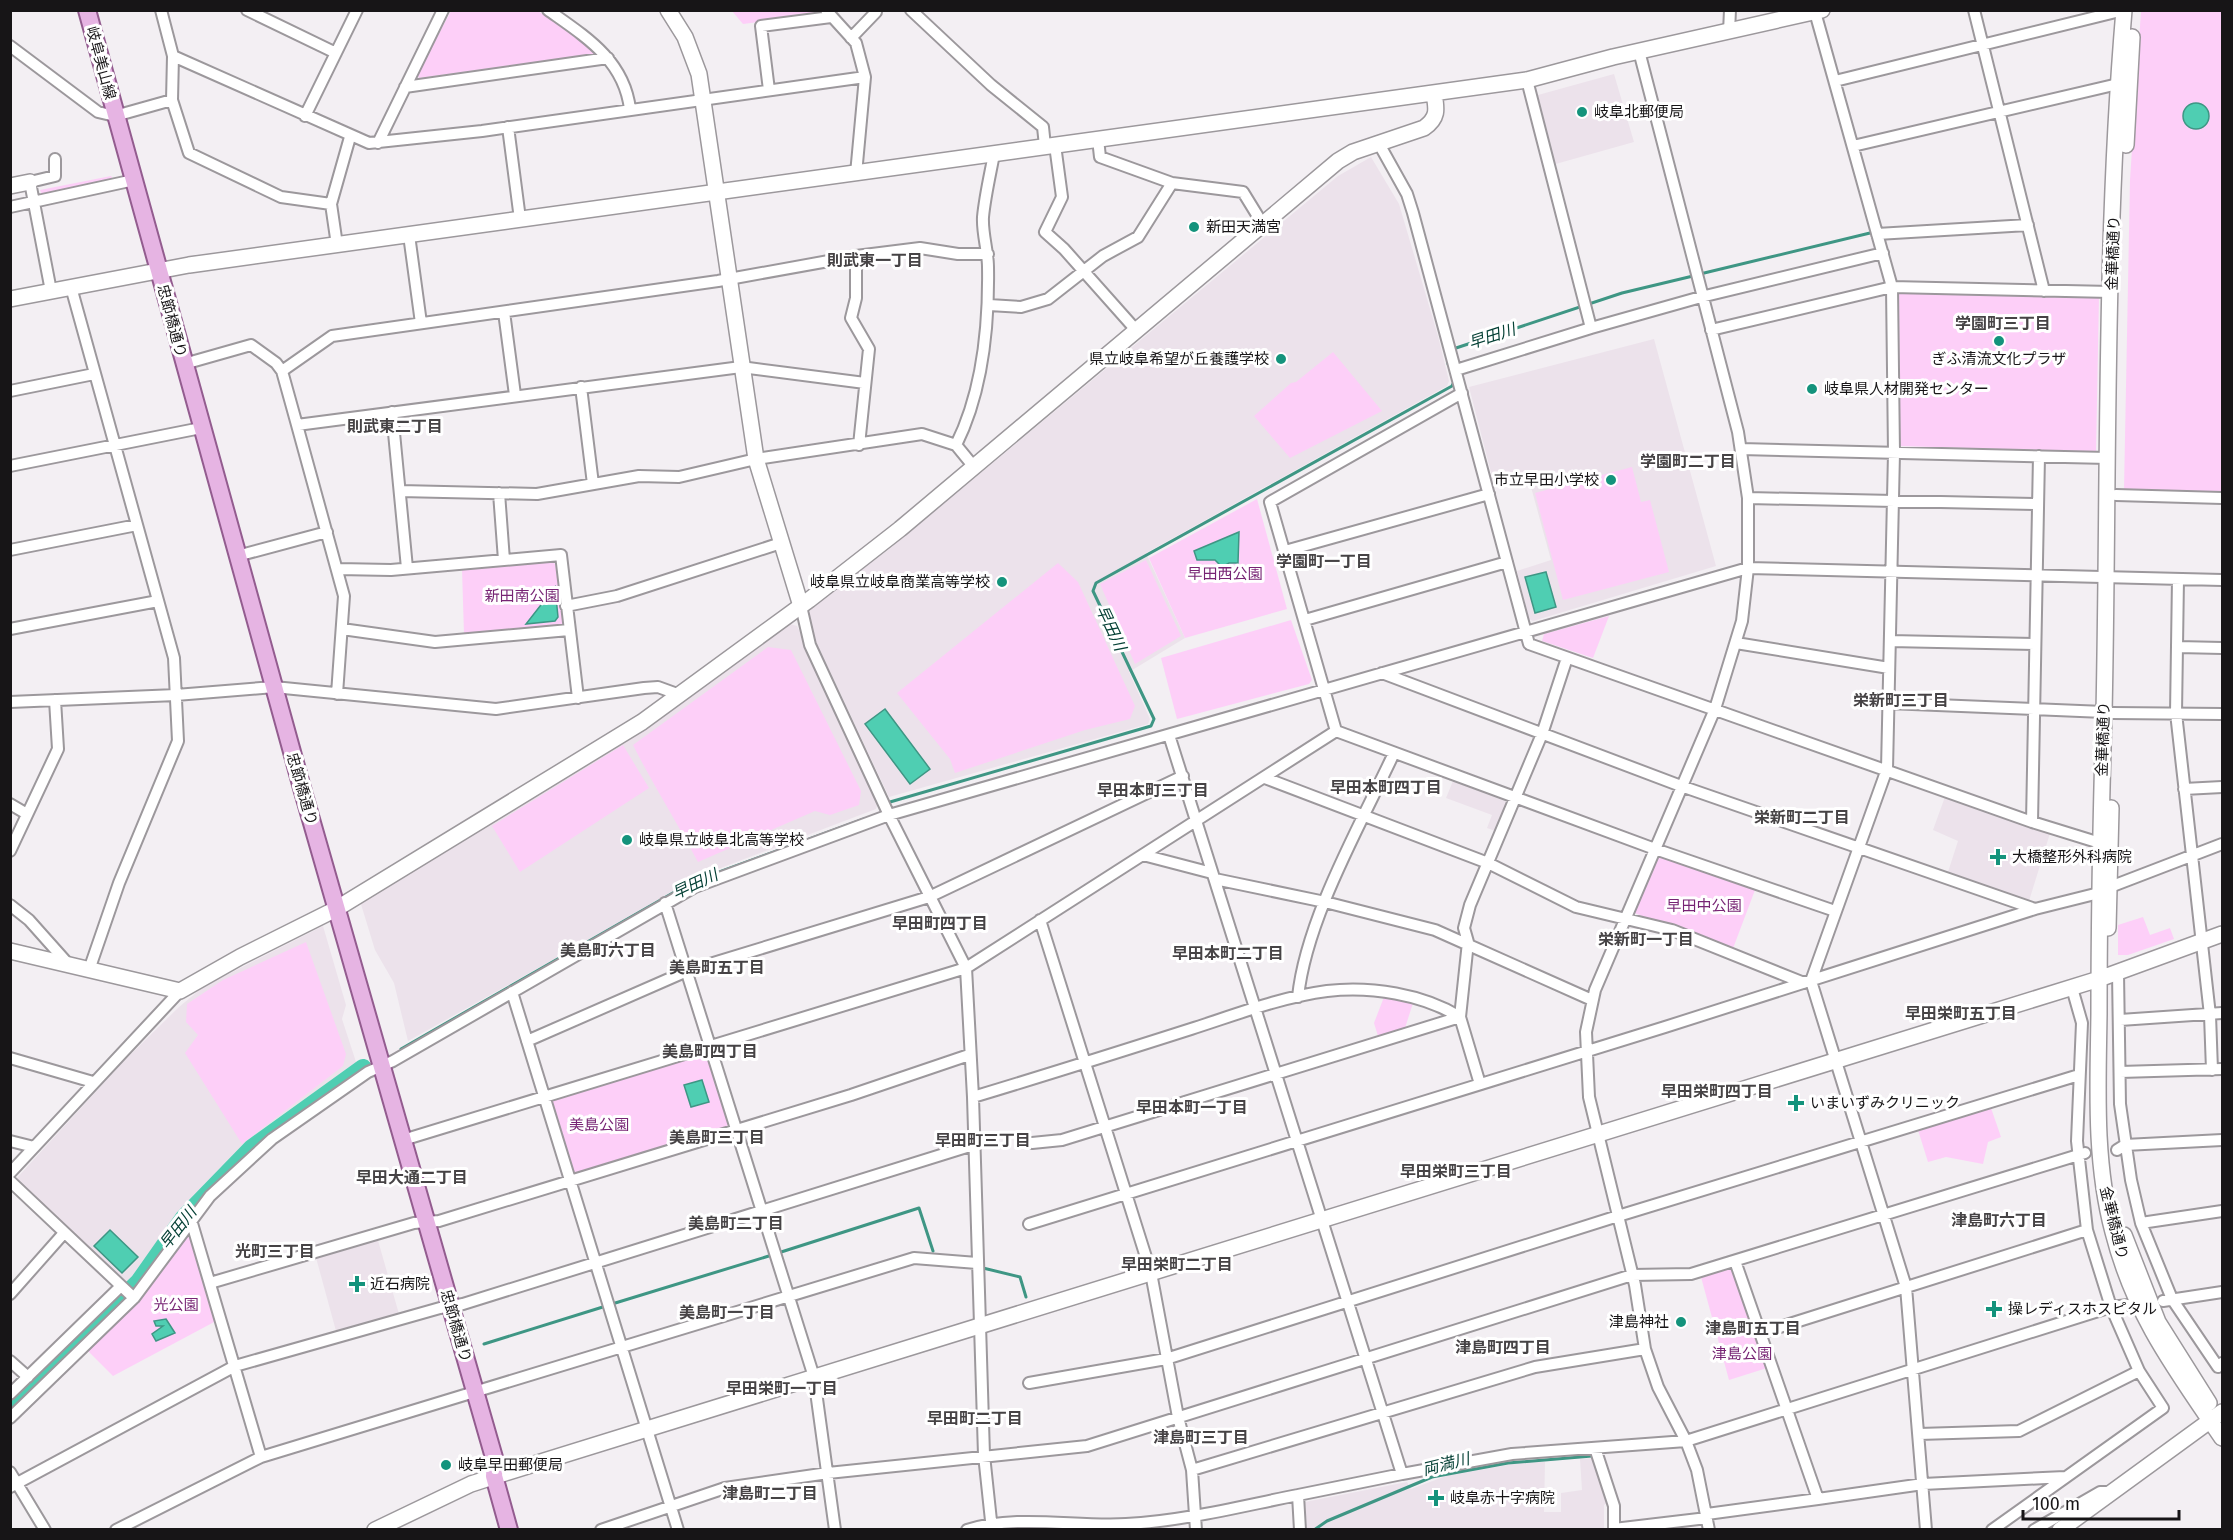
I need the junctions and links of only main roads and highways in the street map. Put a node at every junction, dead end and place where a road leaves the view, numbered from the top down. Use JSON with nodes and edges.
{"nodes":[{"id":1,"x":87,"y":10,"type":"edge"},
{"id":2,"x":115,"y":116,"type":"joint"},
{"id":3,"x":498,"y":1470,"type":"junction"},
{"id":4,"x":509,"y":1530,"type":"edge"},
{"id":5,"x":520,"y":1530,"type":"edge"}],
"edges":[{"from":1,"to":2,"type":"main road","name":"岐阜美山線"},
{"from":2,"to":3,"type":"main road","name":"忠節橋通り"},
{"from":3,"to":4,"type":"main road","name":"忠節橋通り"},
{"from":3,"to":5,"type":"main road","name":"忠節橋通り"}]}
